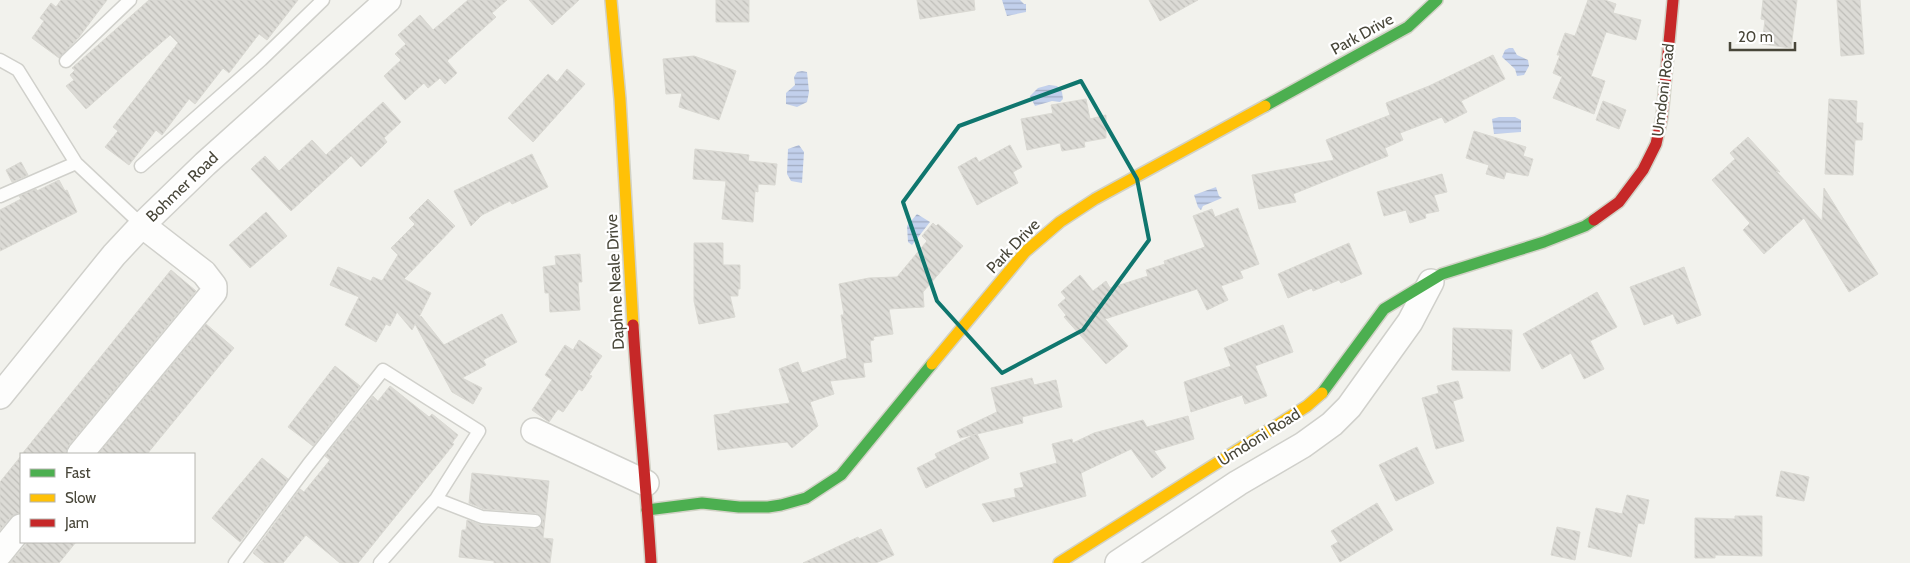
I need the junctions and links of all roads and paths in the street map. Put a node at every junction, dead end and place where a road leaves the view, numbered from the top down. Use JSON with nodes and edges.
{"nodes":[{"id":1,"x":130,"y":0,"type":"edge"},
{"id":2,"x":323,"y":0,"type":"edge"},
{"id":3,"x":388,"y":0,"type":"edge"},
{"id":4,"x":611,"y":0,"type":"edge"},
{"id":5,"x":1437,"y":0,"type":"edge"},
{"id":6,"x":1673,"y":0,"type":"edge"},
{"id":7,"x":0,"y":60,"type":"edge"},
{"id":8,"x":66,"y":60,"type":"dead end"},
{"id":9,"x":76,"y":163,"type":"junction"},
{"id":10,"x":141,"y":166,"type":"dead end"},
{"id":11,"x":0,"y":196,"type":"edge"},
{"id":12,"x":142,"y":225,"type":"junction"},
{"id":13,"x":1431,"y":282,"type":"junction"},
{"id":14,"x":0,"y":396,"type":"edge"},
{"id":15,"x":534,"y":431,"type":"dead end"},
{"id":16,"x":81,"y":453,"type":"edge"},
{"id":17,"x":646,"y":483,"type":"junction"},
{"id":18,"x":436,"y":499,"type":"junction"},
{"id":19,"x":648,"y":510,"type":"junction"},
{"id":20,"x":535,"y":521,"type":"dead end"},
{"id":21,"x":20,"y":527,"type":"edge"},
{"id":22,"x":0,"y":553,"type":"edge"},
{"id":23,"x":234,"y":563,"type":"edge"},
{"id":24,"x":380,"y":563,"type":"edge"},
{"id":25,"x":651,"y":563,"type":"edge"},
{"id":26,"x":1059,"y":563,"type":"edge"},
{"id":27,"x":1118,"y":563,"type":"edge"}],
"edges":[{"from":1,"to":8,"type":"lane"},
{"from":2,"to":10,"type":"lane"},
{"from":3,"to":12,"type":"street","name":"Bohmer Road"},
{"from":4,"to":17,"type":"street","name":"Daphne Neale Drive"},
{"from":5,"to":19,"type":"street","name":"Park Drive"},
{"from":6,"to":13,"type":"street","name":"Umdoni Road"},
{"from":7,"to":9,"type":"lane"},
{"from":9,"to":11,"type":"lane"},
{"from":9,"to":12,"type":"lane"},
{"from":12,"to":14,"type":"street","name":"Bohmer Road"},
{"from":12,"to":16,"type":"street"},
{"from":13,"to":26,"type":"street","name":"Umdoni Road"},
{"from":13,"to":27,"type":"street","name":"Umdoni Road"},
{"from":15,"to":17,"type":"street"},
{"from":17,"to":19,"type":"street","name":"Daphne Neale Drive"},
{"from":18,"to":20,"type":"lane"},
{"from":18,"to":23,"type":"lane"},
{"from":18,"to":24,"type":"lane"},
{"from":19,"to":25,"type":"street","name":"Daphne Neale Drive"},
{"from":21,"to":22,"type":"street"}]}
